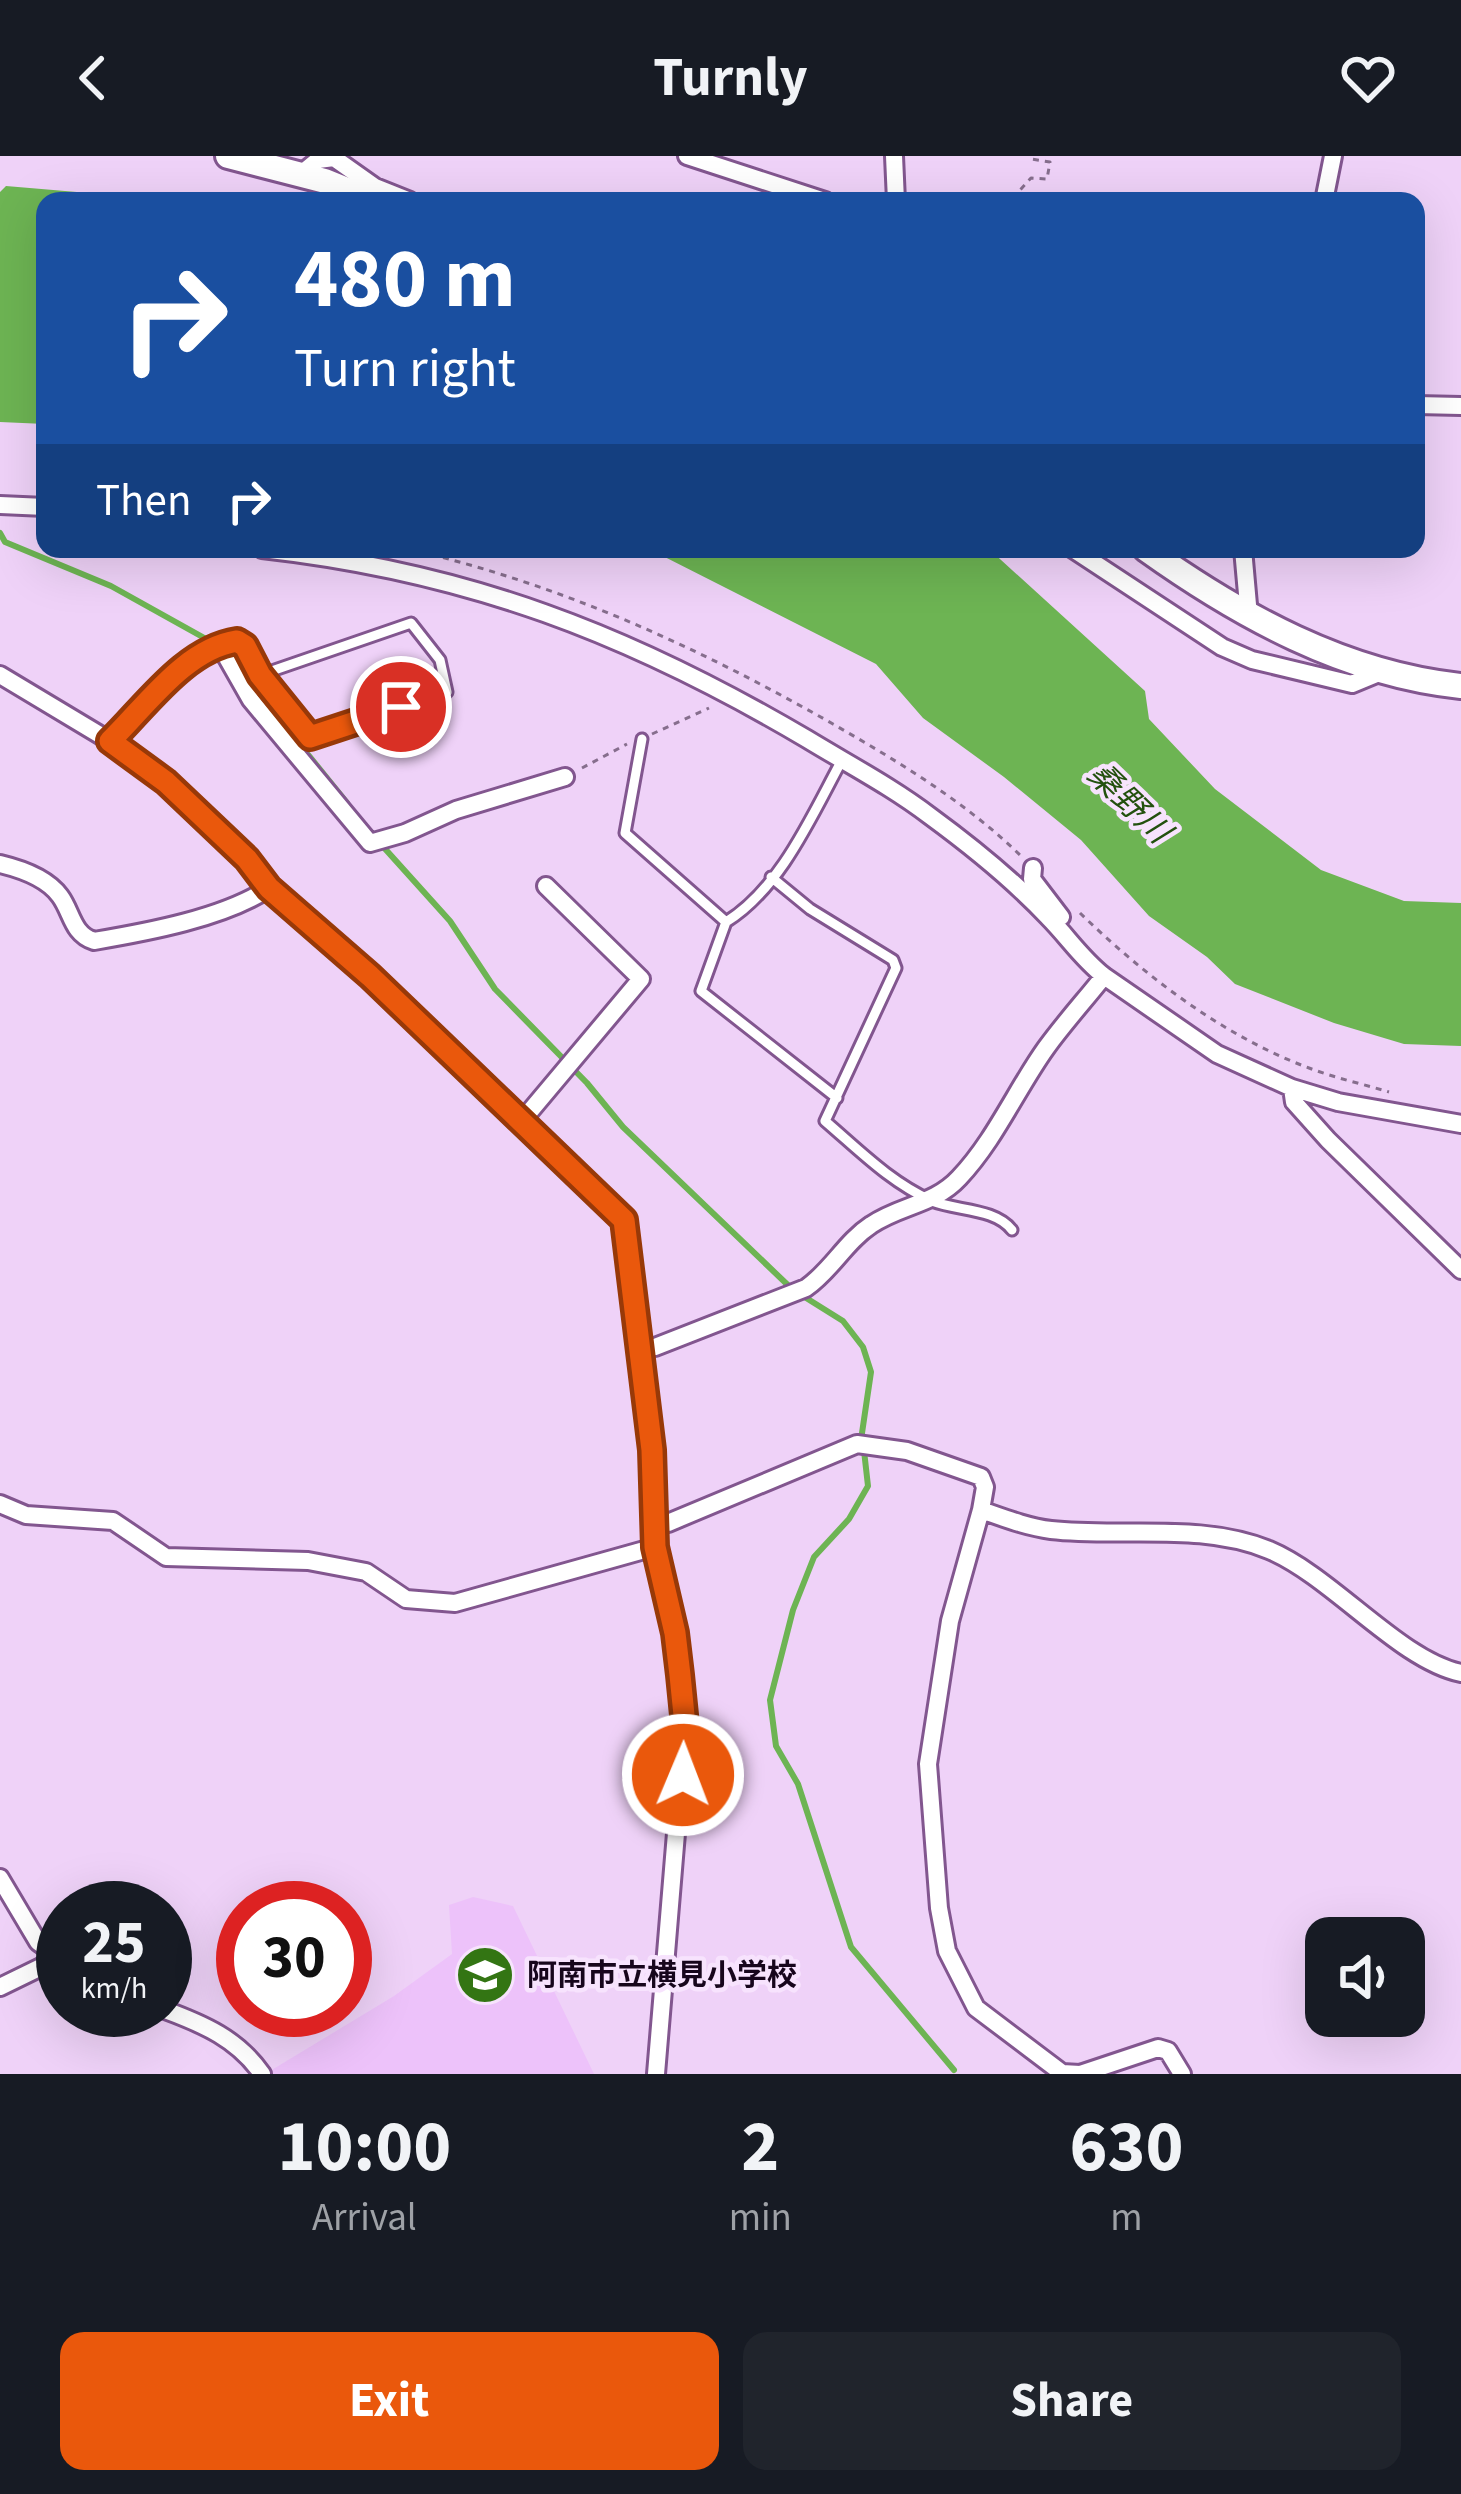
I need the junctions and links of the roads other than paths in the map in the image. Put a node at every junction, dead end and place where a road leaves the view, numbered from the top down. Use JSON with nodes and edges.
{"nodes":[{"id":1,"x":227,"y":156,"type":"edge"},
{"id":2,"x":687,"y":156,"type":"edge"},
{"id":3,"x":894,"y":156,"type":"edge"},
{"id":4,"x":1333,"y":156,"type":"edge"},
{"id":5,"x":254,"y":158,"type":"edge"},
{"id":6,"x":301,"y":174,"type":"junction"},
{"id":7,"x":350,"y":192,"type":"edge"},
{"id":8,"x":388,"y":192,"type":"edge"},
{"id":9,"x":797,"y":192,"type":"edge"},
{"id":10,"x":896,"y":192,"type":"edge"},
{"id":11,"x":1326,"y":192,"type":"edge"},
{"id":12,"x":1425,"y":405,"type":"edge"},
{"id":13,"x":1461,"y":406,"type":"edge"},
{"id":14,"x":0,"y":505,"type":"edge"},
{"id":15,"x":36,"y":507,"type":"edge"},
{"id":16,"x":339,"y":558,"type":"edge"},
{"id":17,"x":1087,"y":558,"type":"edge"},
{"id":18,"x":1160,"y":558,"type":"edge"},
{"id":19,"x":1244,"y":558,"type":"edge"},
{"id":20,"x":1249,"y":616,"type":"junction"},
{"id":21,"x":237,"y":641,"type":"joint"},
{"id":22,"x":213,"y":648,"type":"junction"},
{"id":23,"x":1382,"y":672,"type":"junction"},
{"id":24,"x":0,"y":675,"type":"edge"},
{"id":25,"x":260,"y":675,"type":"junction"},
{"id":26,"x":1461,"y":686,"type":"edge"},
{"id":27,"x":642,"y":739,"type":"dead end"},
{"id":28,"x":110,"y":741,"type":"junction"},
{"id":29,"x":842,"y":760,"type":"junction"},
{"id":30,"x":565,"y":777,"type":"dead end"},
{"id":31,"x":0,"y":864,"type":"edge"},
{"id":32,"x":1033,"y":868,"type":"dead end"},
{"id":33,"x":771,"y":877,"type":"junction"},
{"id":34,"x":546,"y":886,"type":"dead end"},
{"id":35,"x":269,"y":888,"type":"junction"},
{"id":36,"x":726,"y":922,"type":"junction"},
{"id":37,"x":1104,"y":976,"type":"junction"},
{"id":38,"x":1292,"y":1088,"type":"junction"},
{"id":39,"x":837,"y":1098,"type":"junction"},
{"id":40,"x":521,"y":1122,"type":"junction"},
{"id":41,"x":1461,"y":1124,"type":"edge"},
{"id":42,"x":932,"y":1200,"type":"junction"},
{"id":43,"x":1012,"y":1230,"type":"dead end"},
{"id":44,"x":1461,"y":1270,"type":"edge"},
{"id":45,"x":641,"y":1347,"type":"junction"},
{"id":46,"x":0,"y":1504,"type":"edge"},
{"id":47,"x":981,"y":1510,"type":"junction"},
{"id":48,"x":653,"y":1526,"type":"junction"},
{"id":49,"x":655,"y":1547,"type":"junction"},
{"id":50,"x":1461,"y":1672,"type":"edge"},
{"id":51,"x":0,"y":1878,"type":"edge"},
{"id":52,"x":36,"y":1939,"type":"edge"},
{"id":53,"x":36,"y":1969,"type":"edge"},
{"id":54,"x":0,"y":1987,"type":"edge"},
{"id":55,"x":192,"y":2020,"type":"edge"},
{"id":56,"x":262,"y":2074,"type":"edge"},
{"id":57,"x":656,"y":2074,"type":"edge"},
{"id":58,"x":1182,"y":2074,"type":"edge"}],
"edges":[{"from":1,"to":5,"type":"street"},
{"from":2,"to":9,"type":"street"},
{"from":3,"to":10,"type":"street"},
{"from":4,"to":11,"type":"street"},
{"from":5,"to":6,"type":"street"},
{"from":6,"to":7,"type":"street"},
{"from":6,"to":8,"type":"street"},
{"from":12,"to":13,"type":"street"},
{"from":14,"to":15,"type":"street"},
{"from":16,"to":29,"type":"street"},
{"from":17,"to":23,"type":"street"},
{"from":18,"to":20,"type":"street"},
{"from":19,"to":20,"type":"street"},
{"from":20,"to":23,"type":"street"},
{"from":21,"to":22,"type":"street"},
{"from":21,"to":25,"type":"lane"},
{"from":22,"to":28,"type":"street"},
{"from":22,"to":30,"type":"street"},
{"from":23,"to":26,"type":"street"},
{"from":24,"to":28,"type":"street"},
{"from":25,"to":25,"type":"lane"},
{"from":27,"to":36,"type":"lane"},
{"from":28,"to":35,"type":"street"},
{"from":29,"to":33,"type":"lane"},
{"from":29,"to":37,"type":"street"},
{"from":31,"to":35,"type":"street"},
{"from":32,"to":37,"type":"street"},
{"from":33,"to":36,"type":"lane"},
{"from":33,"to":39,"type":"lane"},
{"from":34,"to":40,"type":"street"},
{"from":35,"to":40,"type":"street"},
{"from":36,"to":39,"type":"lane"},
{"from":37,"to":38,"type":"street"},
{"from":37,"to":42,"type":"street"},
{"from":38,"to":41,"type":"street"},
{"from":38,"to":44,"type":"street"},
{"from":39,"to":42,"type":"lane"},
{"from":40,"to":45,"type":"street"},
{"from":42,"to":43,"type":"lane"},
{"from":42,"to":45,"type":"street"},
{"from":45,"to":48,"type":"street"},
{"from":46,"to":49,"type":"street"},
{"from":47,"to":48,"type":"street"},
{"from":47,"to":50,"type":"street"},
{"from":47,"to":58,"type":"street"},
{"from":48,"to":49,"type":"street"},
{"from":49,"to":57,"type":"street"},
{"from":51,"to":52,"type":"street"},
{"from":53,"to":54,"type":"street"},
{"from":55,"to":56,"type":"street"}]}
